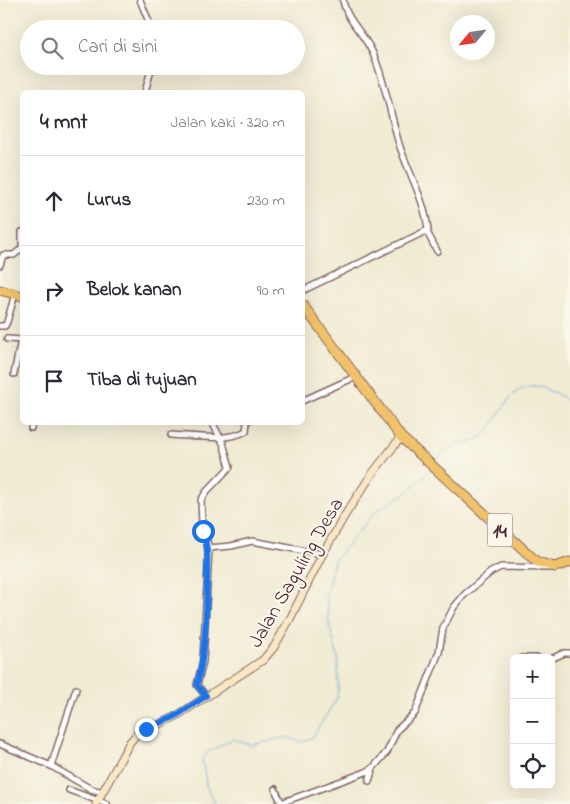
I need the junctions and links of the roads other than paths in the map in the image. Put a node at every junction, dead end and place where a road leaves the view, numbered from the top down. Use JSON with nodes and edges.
{"nodes":[{"id":1,"x":140,"y":0,"type":"edge"},
{"id":2,"x":343,"y":0,"type":"edge"},
{"id":3,"x":148,"y":20,"type":"edge"},
{"id":4,"x":150,"y":75,"type":"edge"},
{"id":5,"x":146,"y":90,"type":"edge"},
{"id":6,"x":427,"y":232,"type":"junction"},
{"id":7,"x":20,"y":249,"type":"edge"},
{"id":8,"x":437,"y":251,"type":"dead end"},
{"id":9,"x":0,"y":266,"type":"edge"},
{"id":10,"x":0,"y":290,"type":"edge"},
{"id":11,"x":305,"y":290,"type":"edge"},
{"id":12,"x":20,"y":296,"type":"edge"},
{"id":13,"x":20,"y":298,"type":"edge"},
{"id":14,"x":305,"y":308,"type":"edge"},
{"id":15,"x":0,"y":326,"type":"edge"},
{"id":16,"x":7,"y":339,"type":"dead end"},
{"id":17,"x":20,"y":340,"type":"edge"},
{"id":18,"x":20,"y":348,"type":"edge"},
{"id":19,"x":14,"y":374,"type":"dead end"},
{"id":20,"x":355,"y":376,"type":"junction"},
{"id":21,"x":305,"y":400,"type":"edge"},
{"id":22,"x":214,"y":425,"type":"edge"},
{"id":23,"x":248,"y":425,"type":"edge"},
{"id":24,"x":171,"y":435,"type":"dead end"},
{"id":25,"x":220,"y":436,"type":"junction"},
{"id":26,"x":401,"y":437,"type":"junction"},
{"id":27,"x":209,"y":548,"type":"junction"},
{"id":28,"x":322,"y":554,"type":"junction"},
{"id":29,"x":566,"y":564,"type":"edge"},
{"id":30,"x":570,"y":653,"type":"edge"},
{"id":31,"x":555,"y":657,"type":"edge"},
{"id":32,"x":76,"y":689,"type":"dead end"},
{"id":33,"x":206,"y":696,"type":"junction"},
{"id":34,"x":0,"y":744,"type":"edge"},
{"id":35,"x":51,"y":766,"type":"junction"},
{"id":36,"x":372,"y":768,"type":"junction"},
{"id":37,"x":369,"y":782,"type":"dead end"},
{"id":38,"x":69,"y":790,"type":"dead end"},
{"id":39,"x":275,"y":790,"type":"dead end"},
{"id":40,"x":103,"y":792,"type":"junction"},
{"id":41,"x":97,"y":802,"type":"edge"},
{"id":42,"x":280,"y":803,"type":"edge"},
{"id":43,"x":107,"y":804,"type":"edge"}],
"edges":[{"from":1,"to":3,"type":"street"},
{"from":2,"to":6,"type":"street"},
{"from":4,"to":5,"type":"street"},
{"from":6,"to":8,"type":"street"},
{"from":6,"to":11,"type":"street"},
{"from":7,"to":9,"type":"street"},
{"from":10,"to":12,"type":"highway"},
{"from":13,"to":15,"type":"street"},
{"from":14,"to":20,"type":"highway","number":"14"},
{"from":16,"to":17,"type":"street"},
{"from":18,"to":19,"type":"street"},
{"from":20,"to":21,"type":"street"},
{"from":20,"to":26,"type":"highway","number":"14"},
{"from":22,"to":25,"type":"street"},
{"from":23,"to":25,"type":"street"},
{"from":24,"to":25,"type":"street"},
{"from":25,"to":27,"type":"street"},
{"from":26,"to":28,"type":"street","name":"Jalan Saguling Desa"},
{"from":26,"to":29,"type":"highway","number":"14"},
{"from":27,"to":28,"type":"street"},
{"from":27,"to":33,"type":"street"},
{"from":28,"to":33,"type":"street","name":"Jalan Saguling Desa"},
{"from":29,"to":36,"type":"street"},
{"from":30,"to":31,"type":"street"},
{"from":32,"to":35,"type":"street"},
{"from":33,"to":40,"type":"street","name":"Jalan Saguling Desa"},
{"from":34,"to":35,"type":"street"},
{"from":35,"to":40,"type":"street"},
{"from":36,"to":37,"type":"street"},
{"from":36,"to":42,"type":"street"},
{"from":38,"to":41,"type":"street"},
{"from":39,"to":42,"type":"street"},
{"from":40,"to":41,"type":"street","name":"Jalan Saguling Desa"},
{"from":41,"to":43,"type":"street"}]}
